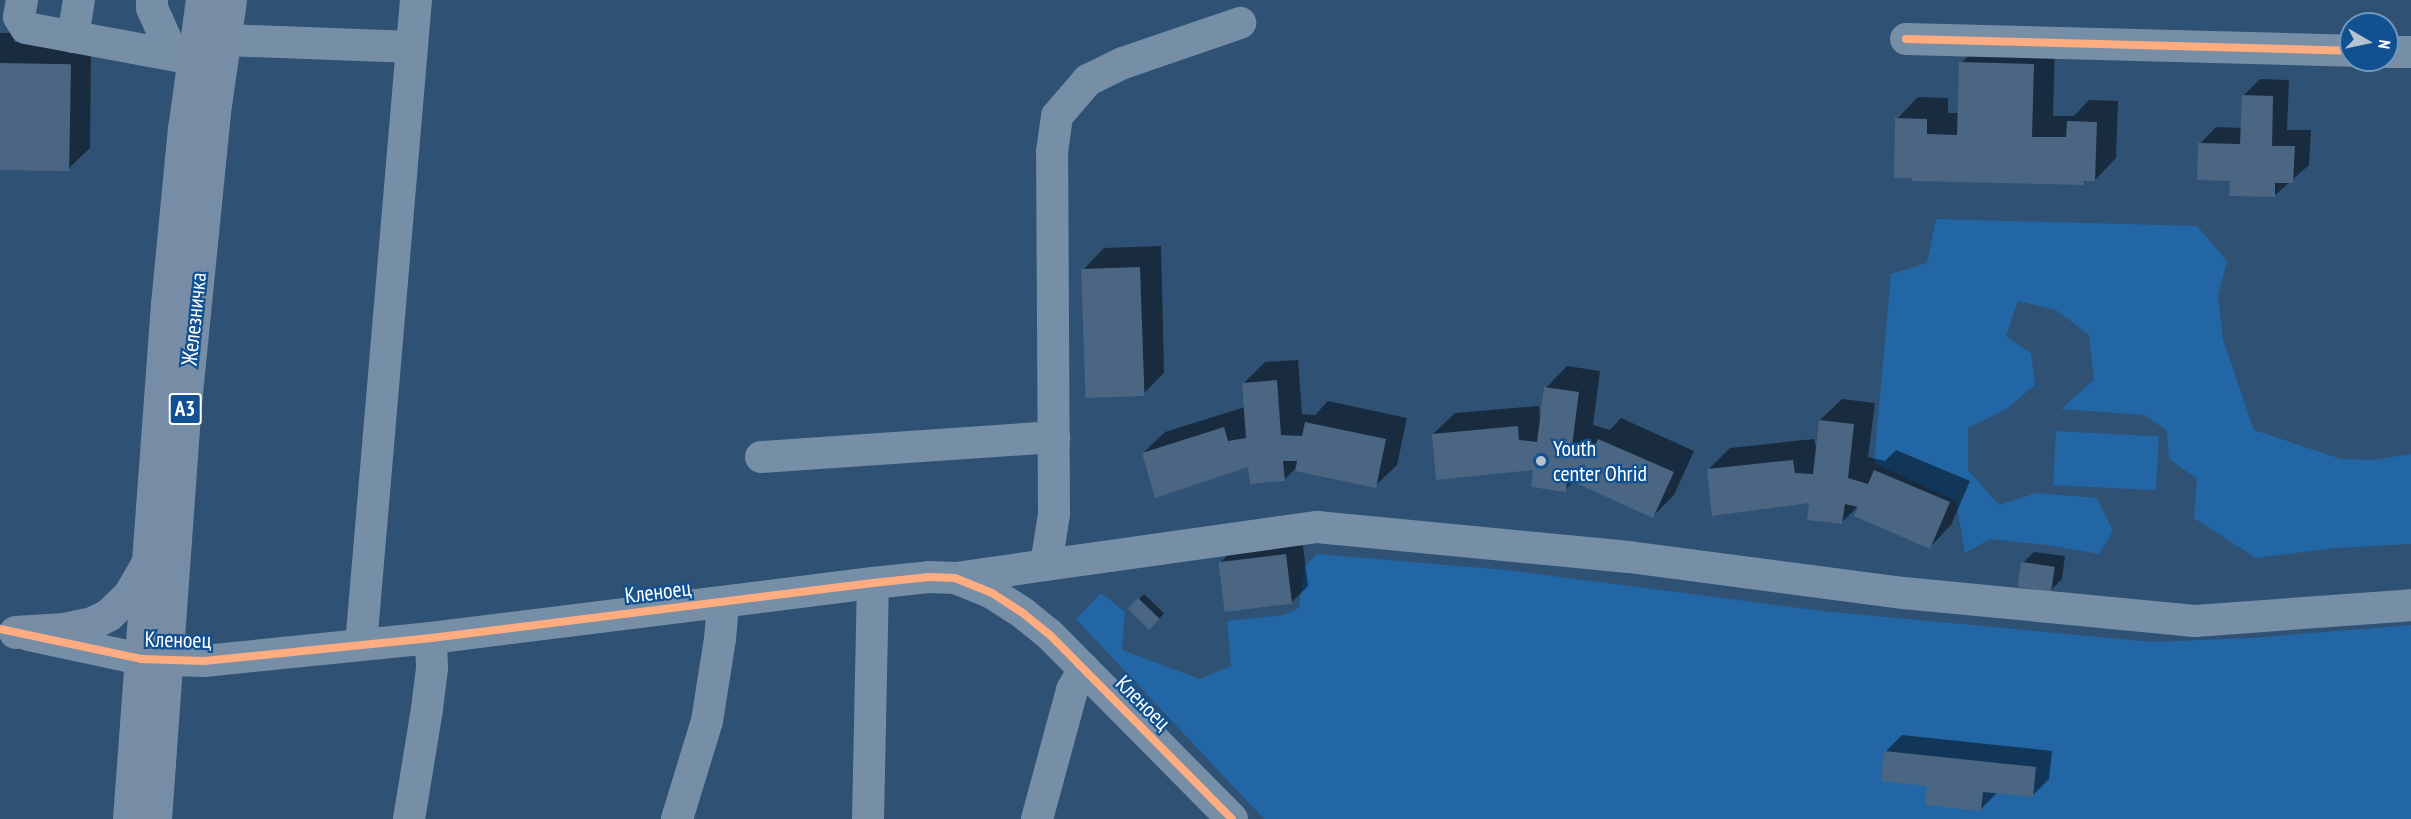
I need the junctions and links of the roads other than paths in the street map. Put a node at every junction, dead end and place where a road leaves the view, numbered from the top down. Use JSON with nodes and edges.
{"nodes":[{"id":1,"x":22,"y":0,"type":"edge"},
{"id":2,"x":79,"y":0,"type":"edge"},
{"id":3,"x":152,"y":0,"type":"edge"},
{"id":4,"x":202,"y":0,"type":"edge"},
{"id":5,"x":230,"y":0,"type":"edge"},
{"id":6,"x":416,"y":0,"type":"edge"},
{"id":7,"x":1240,"y":23,"type":"dead end"},
{"id":8,"x":73,"y":37,"type":"junction"},
{"id":9,"x":1906,"y":39,"type":"dead end"},
{"id":10,"x":224,"y":40,"type":"junction"},
{"id":11,"x":412,"y":48,"type":"junction"},
{"id":12,"x":2339,"y":51,"type":"edge"},
{"id":13,"x":186,"y":57,"type":"junction"},
{"id":14,"x":1054,"y":437,"type":"junction"},
{"id":15,"x":761,"y":457,"type":"dead end"},
{"id":16,"x":148,"y":561,"type":"junction"},
{"id":17,"x":1046,"y":565,"type":"junction"},
{"id":18,"x":955,"y":578,"type":"junction"},
{"id":19,"x":873,"y":583,"type":"junction"},
{"id":20,"x":723,"y":602,"type":"junction"},
{"id":21,"x":2411,"y":604,"type":"edge"},
{"id":22,"x":8,"y":630,"type":"edge"},
{"id":23,"x":431,"y":638,"type":"junction"},
{"id":24,"x":361,"y":645,"type":"junction"},
{"id":25,"x":155,"y":660,"type":"junction"},
{"id":26,"x":1084,"y":669,"type":"junction"},
{"id":27,"x":129,"y":819,"type":"edge"},
{"id":28,"x":155,"y":819,"type":"edge"},
{"id":29,"x":409,"y":819,"type":"edge"},
{"id":30,"x":677,"y":819,"type":"edge"},
{"id":31,"x":868,"y":819,"type":"edge"},
{"id":32,"x":1037,"y":819,"type":"edge"},
{"id":33,"x":1232,"y":819,"type":"edge"}],
"edges":[{"from":1,"to":8,"type":"street"},
{"from":2,"to":8,"type":"street"},
{"from":3,"to":13,"type":"street"},
{"from":4,"to":13,"type":"main road","name":"Железничка","number":"A3"},
{"from":5,"to":10,"type":"main road","name":"Железничка","number":"A3"},
{"from":6,"to":11,"type":"street"},
{"from":7,"to":14,"type":"street"},
{"from":8,"to":13,"type":"street"},
{"from":9,"to":12,"type":"street"},
{"from":10,"to":11,"type":"street"},
{"from":10,"to":25,"type":"main road","name":"Железничка","number":"A3"},
{"from":11,"to":24,"type":"street"},
{"from":13,"to":16,"type":"main road","name":"Железничка","number":"A3"},
{"from":14,"to":15,"type":"street"},
{"from":14,"to":17,"type":"street"},
{"from":16,"to":22,"type":"main road"},
{"from":16,"to":25,"type":"main road","name":"Железничка","number":"A3"},
{"from":17,"to":18,"type":"street"},
{"from":17,"to":21,"type":"street"},
{"from":18,"to":19,"type":"street","name":"Кленоец"},
{"from":18,"to":26,"type":"street","name":"Кленоец"},
{"from":19,"to":20,"type":"street","name":"Кленоец"},
{"from":19,"to":31,"type":"street"},
{"from":20,"to":23,"type":"street","name":"Кленоец"},
{"from":20,"to":30,"type":"street"},
{"from":22,"to":25,"type":"street","name":"Кленоец"},
{"from":23,"to":24,"type":"street","name":"Кленоец"},
{"from":23,"to":29,"type":"street"},
{"from":24,"to":25,"type":"street","name":"Кленоец"},
{"from":25,"to":27,"type":"main road","name":"Железничка","number":"A3"},
{"from":25,"to":28,"type":"main road","name":"Железничка","number":"A3"},
{"from":26,"to":32,"type":"street"},
{"from":26,"to":33,"type":"street","name":"Кленоец"}]}
